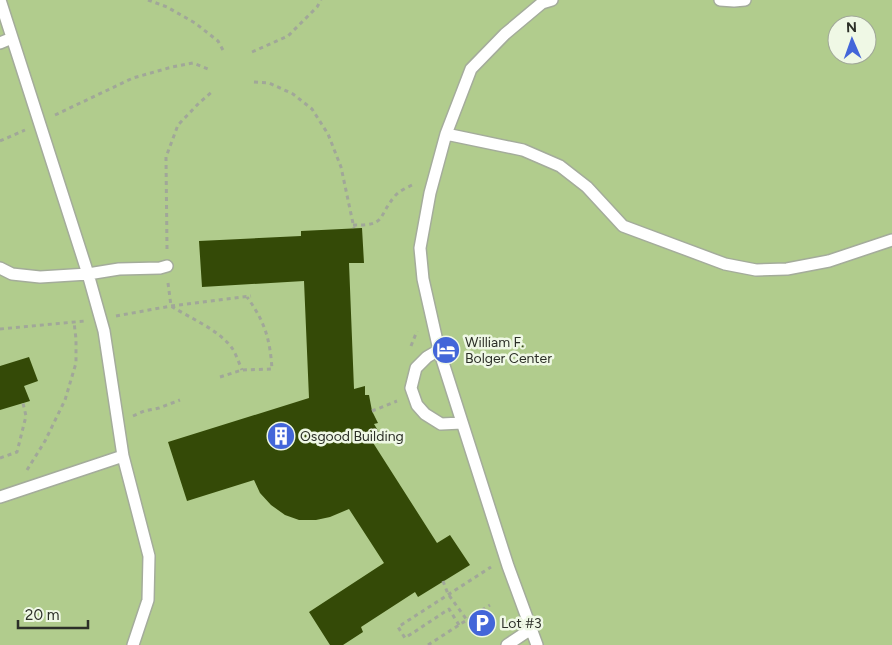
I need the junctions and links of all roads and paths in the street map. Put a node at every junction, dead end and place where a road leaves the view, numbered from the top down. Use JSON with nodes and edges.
{"nodes":[{"id":1,"x":0,"y":0,"type":"edge"},
{"id":2,"x":148,"y":0,"type":"edge"},
{"id":3,"x":321,"y":0,"type":"edge"},
{"id":4,"x":552,"y":0,"type":"edge"},
{"id":5,"x":720,"y":0,"type":"edge"},
{"id":6,"x":745,"y":0,"type":"edge"},
{"id":7,"x":12,"y":38,"type":"junction"},
{"id":8,"x":0,"y":44,"type":"edge"},
{"id":9,"x":224,"y":52,"type":"dead end"},
{"id":10,"x":252,"y":52,"type":"dead end"},
{"id":11,"x":208,"y":68,"type":"dead end"},
{"id":12,"x":254,"y":82,"type":"dead end"},
{"id":13,"x":213,"y":91,"type":"dead end"},
{"id":14,"x":39,"y":123,"type":"junction"},
{"id":15,"x":446,"y":134,"type":"junction"},
{"id":16,"x":0,"y":141,"type":"edge"},
{"id":17,"x":416,"y":183,"type":"dead end"},
{"id":18,"x":414,"y":192,"type":"dead end"},
{"id":19,"x":354,"y":228,"type":"dead end"},
{"id":20,"x":892,"y":240,"type":"edge"},
{"id":21,"x":167,"y":266,"type":"junction"},
{"id":22,"x":0,"y":268,"type":"edge"},
{"id":23,"x":88,"y":274,"type":"junction"},
{"id":24,"x":171,"y":306,"type":"junction"},
{"id":25,"x":100,"y":319,"type":"junction"},
{"id":26,"x":74,"y":322,"type":"junction"},
{"id":27,"x":0,"y":329,"type":"edge"},
{"id":28,"x":417,"y":330,"type":"dead end"},
{"id":29,"x":410,"y":349,"type":"dead end"},
{"id":30,"x":439,"y":350,"type":"junction"},
{"id":31,"x":242,"y":370,"type":"junction"},
{"id":32,"x":220,"y":377,"type":"dead end"},
{"id":33,"x":396,"y":394,"type":"dead end"},
{"id":34,"x":180,"y":400,"type":"dead end"},
{"id":35,"x":23,"y":403,"type":"dead end"},
{"id":36,"x":398,"y":408,"type":"dead end"},
{"id":37,"x":462,"y":423,"type":"junction"},
{"id":38,"x":118,"y":424,"type":"junction"},
{"id":39,"x":123,"y":456,"type":"junction"},
{"id":40,"x":0,"y":458,"type":"edge"},
{"id":41,"x":23,"y":489,"type":"junction"},
{"id":42,"x":0,"y":497,"type":"edge"},
{"id":43,"x":494,"y":564,"type":"dead end"},
{"id":44,"x":443,"y":581,"type":"dead end"},
{"id":45,"x":448,"y":594,"type":"junction"},
{"id":46,"x":490,"y":604,"type":"dead end"},
{"id":47,"x":467,"y":620,"type":"junction"},
{"id":48,"x":459,"y":625,"type":"junction"},
{"id":49,"x":531,"y":629,"type":"junction"},
{"id":50,"x":133,"y":645,"type":"edge"},
{"id":51,"x":428,"y":645,"type":"edge"},
{"id":52,"x":507,"y":645,"type":"edge"},
{"id":53,"x":536,"y":645,"type":"edge"}],
"edges":[{"from":1,"to":7,"type":"lane"},
{"from":2,"to":9,"type":"path"},
{"from":3,"to":10,"type":"path"},
{"from":4,"to":15,"type":"lane"},
{"from":5,"to":6,"type":"lane"},
{"from":7,"to":8,"type":"lane"},
{"from":7,"to":14,"type":"lane"},
{"from":11,"to":14,"type":"path"},
{"from":12,"to":19,"type":"path"},
{"from":13,"to":21,"type":"path"},
{"from":14,"to":16,"type":"path"},
{"from":14,"to":23,"type":"lane"},
{"from":15,"to":20,"type":"lane"},
{"from":15,"to":30,"type":"lane"},
{"from":17,"to":18,"type":"path"},
{"from":21,"to":23,"type":"lane"},
{"from":21,"to":24,"type":"path"},
{"from":22,"to":23,"type":"lane"},
{"from":23,"to":25,"type":"lane"},
{"from":24,"to":25,"type":"path"},
{"from":24,"to":31,"type":"path"},
{"from":24,"to":31,"type":"path"},
{"from":25,"to":26,"type":"path"},
{"from":25,"to":38,"type":"lane"},
{"from":26,"to":27,"type":"path"},
{"from":26,"to":41,"type":"path"},
{"from":28,"to":29,"type":"path"},
{"from":30,"to":37,"type":"lane"},
{"from":30,"to":37,"type":"lane"},
{"from":31,"to":32,"type":"path"},
{"from":33,"to":36,"type":"path"},
{"from":34,"to":38,"type":"path"},
{"from":35,"to":40,"type":"path"},
{"from":37,"to":49,"type":"lane"},
{"from":38,"to":39,"type":"lane"},
{"from":39,"to":41,"type":"lane"},
{"from":39,"to":50,"type":"lane"},
{"from":41,"to":42,"type":"lane"},
{"from":43,"to":45,"type":"path"},
{"from":44,"to":45,"type":"path"},
{"from":45,"to":47,"type":"path"},
{"from":45,"to":48,"type":"path"},
{"from":46,"to":47,"type":"path"},
{"from":47,"to":48,"type":"path"},
{"from":48,"to":51,"type":"path"},
{"from":49,"to":52,"type":"lane"},
{"from":49,"to":53,"type":"lane"}]}
